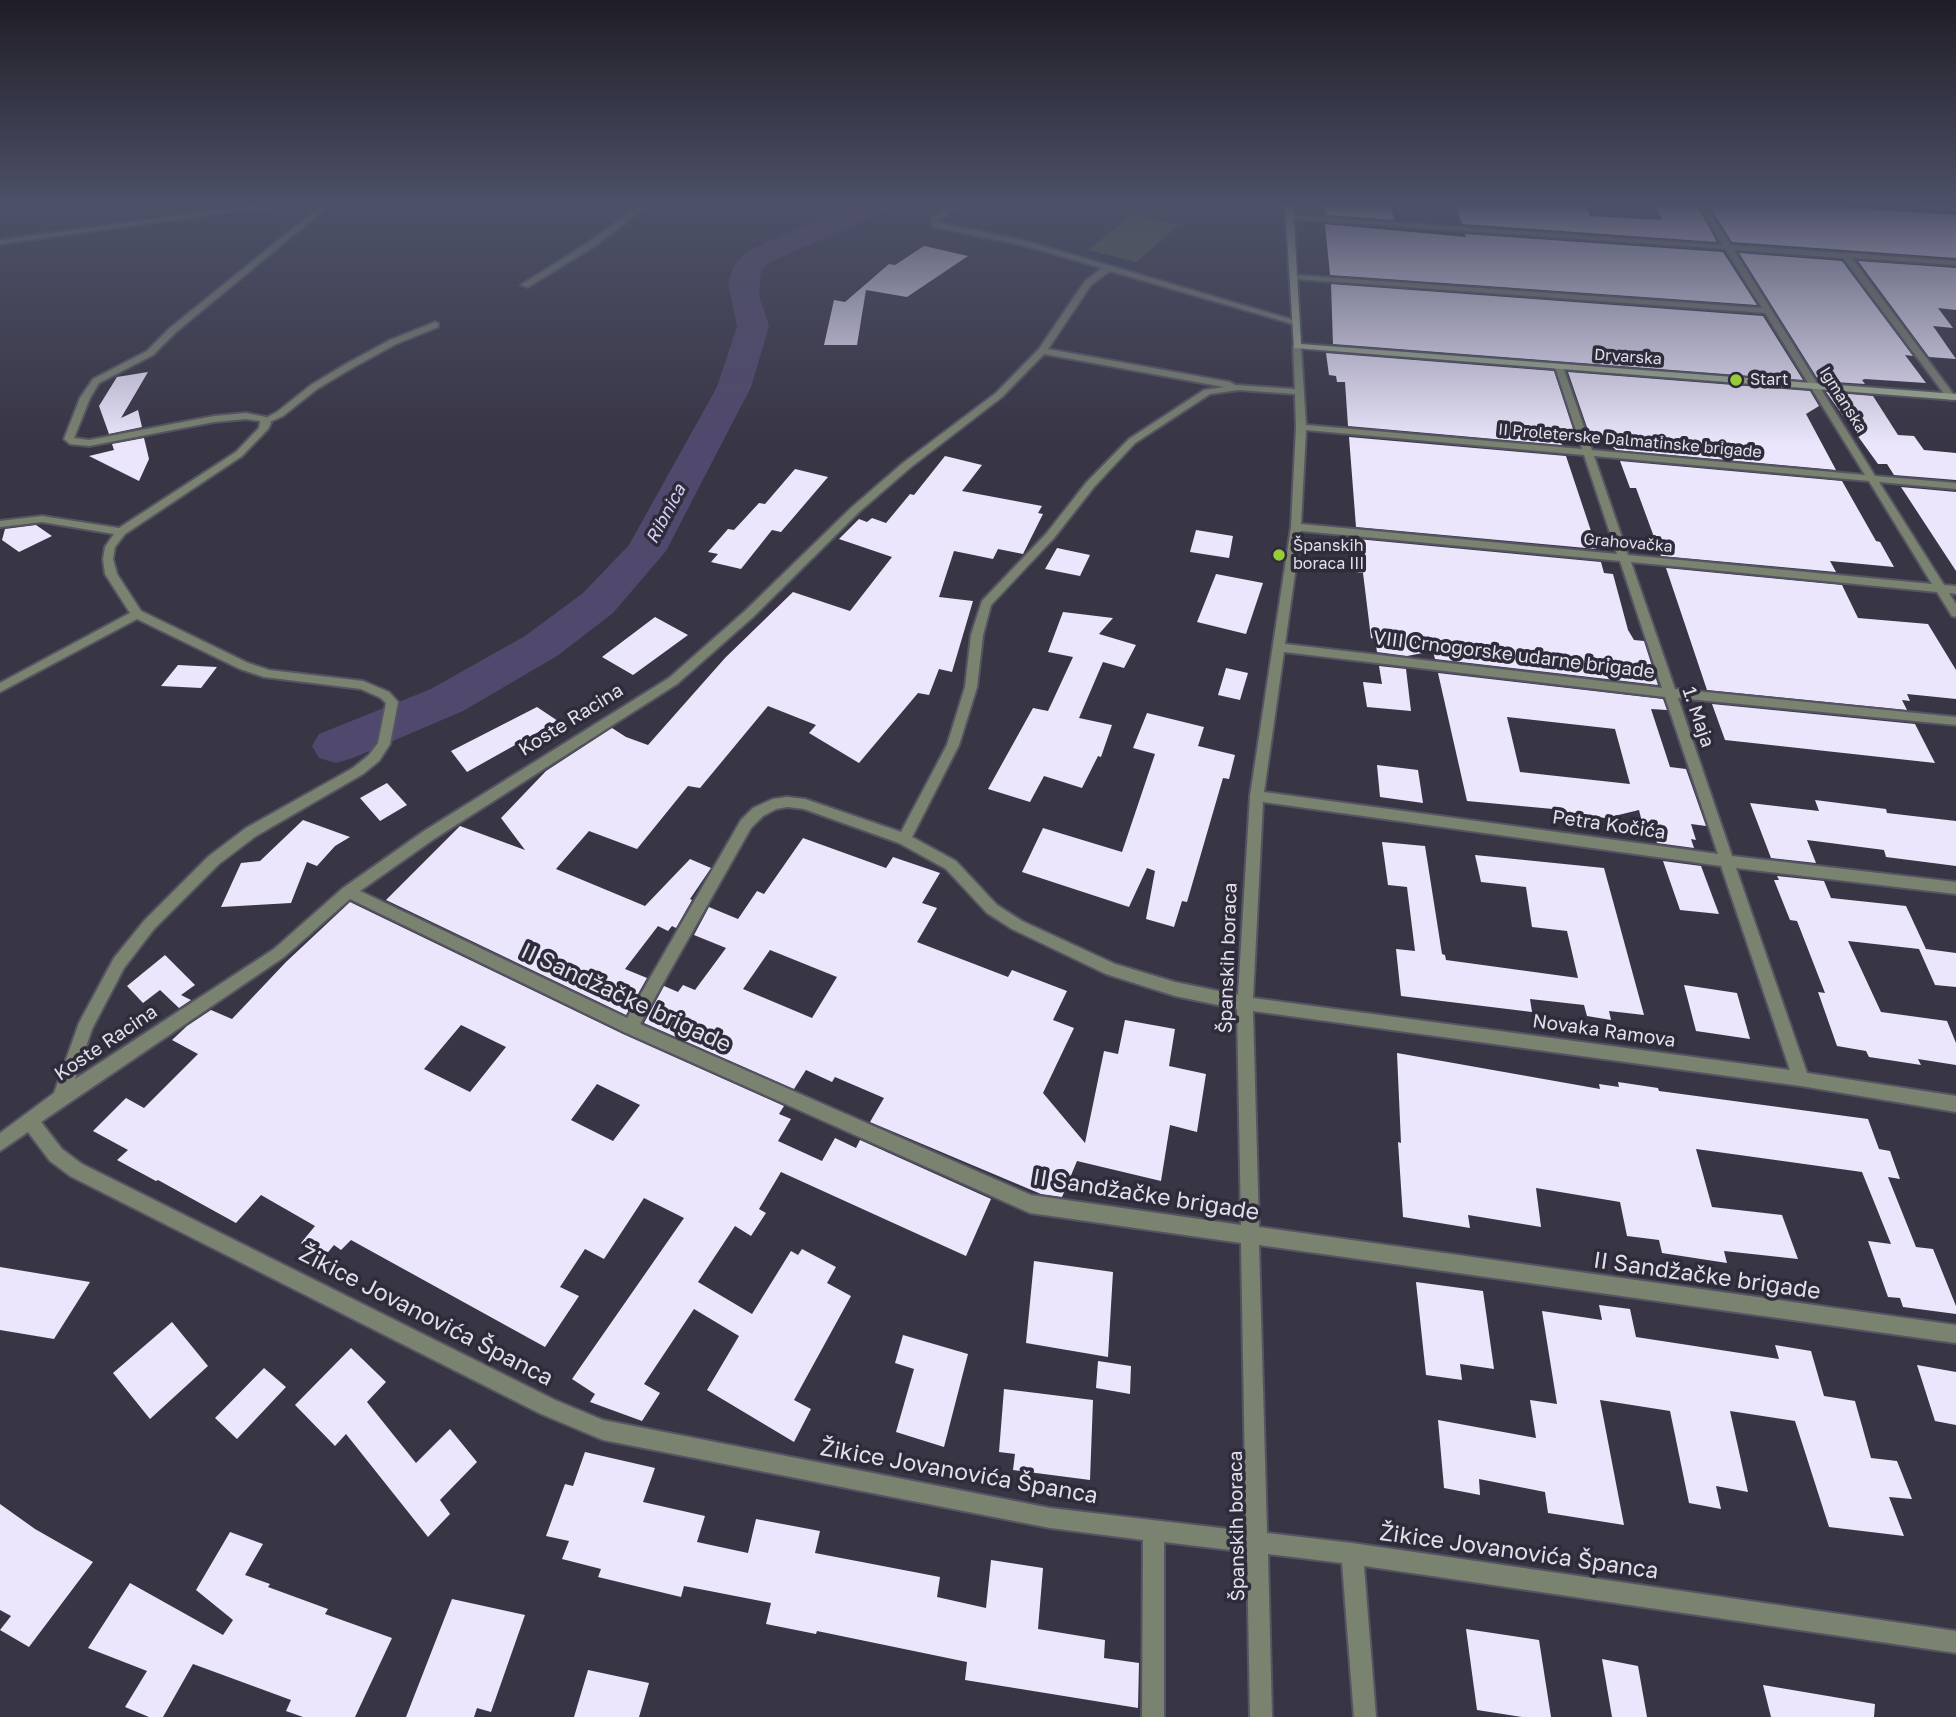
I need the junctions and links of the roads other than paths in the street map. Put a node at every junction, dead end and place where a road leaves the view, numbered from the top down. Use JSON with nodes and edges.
{"nodes":[{"id":1,"x":229,"y":284,"type":"edge"},
{"id":2,"x":1087,"y":284,"type":"edge"},
{"id":3,"x":1163,"y":284,"type":"edge"},
{"id":4,"x":1295,"y":284,"type":"edge"},
{"id":5,"x":1405,"y":284,"type":"edge"},
{"id":6,"x":1752,"y":284,"type":"edge"},
{"id":7,"x":1868,"y":284,"type":"edge"},
{"id":8,"x":1769,"y":311,"type":"junction"},
{"id":9,"x":1296,"y":323,"type":"junction"},
{"id":10,"x":435,"y":325,"type":"dead end"},
{"id":11,"x":1297,"y":346,"type":"junction"},
{"id":12,"x":1042,"y":351,"type":"junction"},
{"id":13,"x":1559,"y":367,"type":"junction"},
{"id":14,"x":1816,"y":386,"type":"junction"},
{"id":15,"x":1238,"y":387,"type":"junction"},
{"id":16,"x":1298,"y":392,"type":"junction"},
{"id":17,"x":1954,"y":397,"type":"edge"},
{"id":18,"x":265,"y":421,"type":"junction"},
{"id":19,"x":1301,"y":427,"type":"junction"},
{"id":20,"x":1588,"y":454,"type":"junction"},
{"id":21,"x":1873,"y":478,"type":"junction"},
{"id":22,"x":1956,"y":486,"type":"edge"},
{"id":23,"x":0,"y":524,"type":"edge"},
{"id":24,"x":1296,"y":527,"type":"junction"},
{"id":25,"x":121,"y":532,"type":"junction"},
{"id":26,"x":1624,"y":559,"type":"junction"},
{"id":27,"x":1941,"y":589,"type":"junction"},
{"id":28,"x":1956,"y":590,"type":"edge"},
{"id":29,"x":1956,"y":613,"type":"edge"},
{"id":30,"x":137,"y":614,"type":"junction"},
{"id":31,"x":1277,"y":647,"type":"junction"},
{"id":32,"x":0,"y":688,"type":"edge"},
{"id":33,"x":1670,"y":693,"type":"junction"},
{"id":34,"x":1956,"y":721,"type":"edge"},
{"id":35,"x":1257,"y":796,"type":"junction"},
{"id":36,"x":904,"y":839,"type":"junction"},
{"id":37,"x":1727,"y":861,"type":"junction"},
{"id":38,"x":1956,"y":888,"type":"edge"},
{"id":39,"x":348,"y":892,"type":"junction"},
{"id":40,"x":1245,"y":1004,"type":"junction"},
{"id":41,"x":631,"y":1027,"type":"junction"},
{"id":42,"x":1801,"y":1079,"type":"junction"},
{"id":43,"x":60,"y":1098,"type":"junction"},
{"id":44,"x":1956,"y":1104,"type":"edge"},
{"id":45,"x":30,"y":1122,"type":"junction"},
{"id":46,"x":0,"y":1143,"type":"edge"},
{"id":47,"x":1250,"y":1234,"type":"junction"},
{"id":48,"x":1956,"y":1334,"type":"edge"},
{"id":49,"x":1154,"y":1531,"type":"junction"},
{"id":50,"x":1258,"y":1543,"type":"junction"},
{"id":51,"x":1352,"y":1554,"type":"junction"},
{"id":52,"x":1956,"y":1642,"type":"edge"},
{"id":53,"x":1153,"y":1717,"type":"edge"},
{"id":54,"x":1261,"y":1717,"type":"edge"},
{"id":55,"x":1365,"y":1717,"type":"edge"}],
"edges":[{"from":1,"to":18,"type":"street"},
{"from":2,"to":12,"type":"street","name":"Koste Racina"},
{"from":3,"to":9,"type":"street"},
{"from":4,"to":9,"type":"main road","name":"Španskih boraca"},
{"from":5,"to":8,"type":"street"},
{"from":6,"to":8,"type":"street","name":"Igmanska"},
{"from":7,"to":17,"type":"street"},
{"from":8,"to":14,"type":"street","name":"Igmanska"},
{"from":9,"to":11,"type":"main road","name":"Španskih boraca"},
{"from":10,"to":18,"type":"street"},
{"from":11,"to":13,"type":"main road","name":"Drvarska"},
{"from":11,"to":16,"type":"street","name":"Španskih boraca"},
{"from":12,"to":15,"type":"street"},
{"from":12,"to":39,"type":"street","name":"Koste Racina"},
{"from":13,"to":14,"type":"main road","name":"Drvarska"},
{"from":13,"to":20,"type":"street","name":"1. Maja"},
{"from":14,"to":17,"type":"main road","name":"Drvarska"},
{"from":14,"to":21,"type":"street","name":"Igmanska"},
{"from":15,"to":16,"type":"street"},
{"from":15,"to":36,"type":"street"},
{"from":16,"to":19,"type":"street","name":"Španskih boraca"},
{"from":18,"to":25,"type":"street"},
{"from":19,"to":20,"type":"street","name":"II Proleterske Dalmatinske brigade"},
{"from":19,"to":24,"type":"street","name":"Španskih boraca"},
{"from":20,"to":21,"type":"street","name":"II Proleterske Dalmatinske brigade"},
{"from":20,"to":26,"type":"street","name":"1. Maja"},
{"from":21,"to":22,"type":"street","name":"II Proleterske Dalmatinske brigade"},
{"from":21,"to":27,"type":"street","name":"Igmanska"},
{"from":23,"to":25,"type":"street"},
{"from":24,"to":26,"type":"street","name":"Grahovačka"},
{"from":24,"to":31,"type":"street","name":"Španskih boraca"},
{"from":25,"to":30,"type":"street"},
{"from":26,"to":27,"type":"street","name":"Grahovačka"},
{"from":26,"to":33,"type":"street","name":"1. Maja"},
{"from":27,"to":28,"type":"street","name":"Grahovačka"},
{"from":27,"to":29,"type":"street","name":"Igmanska"},
{"from":30,"to":32,"type":"street"},
{"from":30,"to":43,"type":"street"},
{"from":31,"to":33,"type":"street","name":"VIII Crnogorske udarne brigade"},
{"from":31,"to":35,"type":"street","name":"Španskih boraca"},
{"from":33,"to":34,"type":"street","name":"VIII Crnogorske udarne brigade"},
{"from":33,"to":37,"type":"street","name":"1. Maja"},
{"from":35,"to":37,"type":"street","name":"Petra Kočića"},
{"from":35,"to":40,"type":"street","name":"Španskih boraca"},
{"from":36,"to":40,"type":"street","name":"Novaka Ramova"},
{"from":36,"to":41,"type":"street","name":"Novaka Ramova"},
{"from":37,"to":38,"type":"street","name":"Petra Kočića"},
{"from":37,"to":42,"type":"street","name":"1. Maja"},
{"from":39,"to":41,"type":"street","name":"II Sandžačke brigade"},
{"from":39,"to":43,"type":"street","name":"Koste Racina"},
{"from":40,"to":42,"type":"street","name":"Novaka Ramova"},
{"from":40,"to":47,"type":"street","name":"Španskih boraca"},
{"from":41,"to":47,"type":"street","name":"II Sandžačke brigade"},
{"from":42,"to":44,"type":"street","name":"Novaka Ramova"},
{"from":43,"to":45,"type":"street","name":"Koste Racina"},
{"from":45,"to":46,"type":"street","name":"Koste Racina"},
{"from":45,"to":49,"type":"street","name":"Žikice Jovanovića Španca"},
{"from":47,"to":48,"type":"street","name":"II Sandžačke brigade"},
{"from":47,"to":50,"type":"street","name":"Španskih boraca"},
{"from":49,"to":50,"type":"street","name":"Žikice Jovanovića Španca"},
{"from":49,"to":53,"type":"street"},
{"from":50,"to":51,"type":"street","name":"Žikice Jovanovića Španca"},
{"from":50,"to":54,"type":"street","name":"Španskih boraca"},
{"from":51,"to":52,"type":"street","name":"Žikice Jovanovića Španca"},
{"from":51,"to":55,"type":"street"}]}
